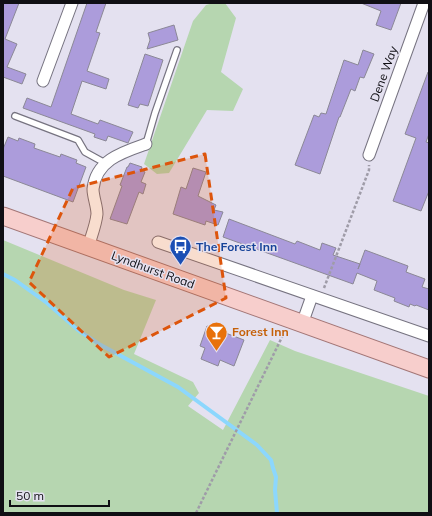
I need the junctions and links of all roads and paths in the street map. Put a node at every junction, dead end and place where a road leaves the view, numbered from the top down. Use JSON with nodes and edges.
{"nodes":[{"id":1,"x":72,"y":3,"type":"edge"},
{"id":2,"x":424,"y":3,"type":"edge"},
{"id":3,"x":177,"y":50,"type":"dead end"},
{"id":4,"x":43,"y":81,"type":"dead end"},
{"id":5,"x":15,"y":116,"type":"dead end"},
{"id":6,"x":146,"y":144,"type":"joint"},
{"id":7,"x":368,"y":155,"type":"joint"},
{"id":8,"x":105,"y":163,"type":"junction"},
{"id":9,"x":3,"y":216,"type":"edge"},
{"id":10,"x":158,"y":242,"type":"dead end"},
{"id":11,"x":88,"y":247,"type":"junction"},
{"id":12,"x":316,"y":297,"type":"junction"},
{"id":13,"x":296,"y":322,"type":"junction"},
{"id":14,"x":429,"y":336,"type":"edge"},
{"id":15,"x":429,"y":369,"type":"edge"},
{"id":16,"x":196,"y":513,"type":"edge"}],
"edges":[{"from":1,"to":4,"type":"street"},
{"from":2,"to":7,"type":"street","name":"Dene Way"},
{"from":3,"to":6,"type":"lane"},
{"from":5,"to":8,"type":"lane"},
{"from":6,"to":8,"type":"street"},
{"from":7,"to":12,"type":"path"},
{"from":8,"to":11,"type":"street"},
{"from":9,"to":11,"type":"main road","name":"Lyndhurst Road"},
{"from":10,"to":12,"type":"street"},
{"from":11,"to":13,"type":"main road","name":"Lyndhurst Road"},
{"from":12,"to":13,"type":"street"},
{"from":12,"to":14,"type":"street"},
{"from":13,"to":15,"type":"main road","name":"Lyndhurst Road"},
{"from":13,"to":16,"type":"path"}]}
